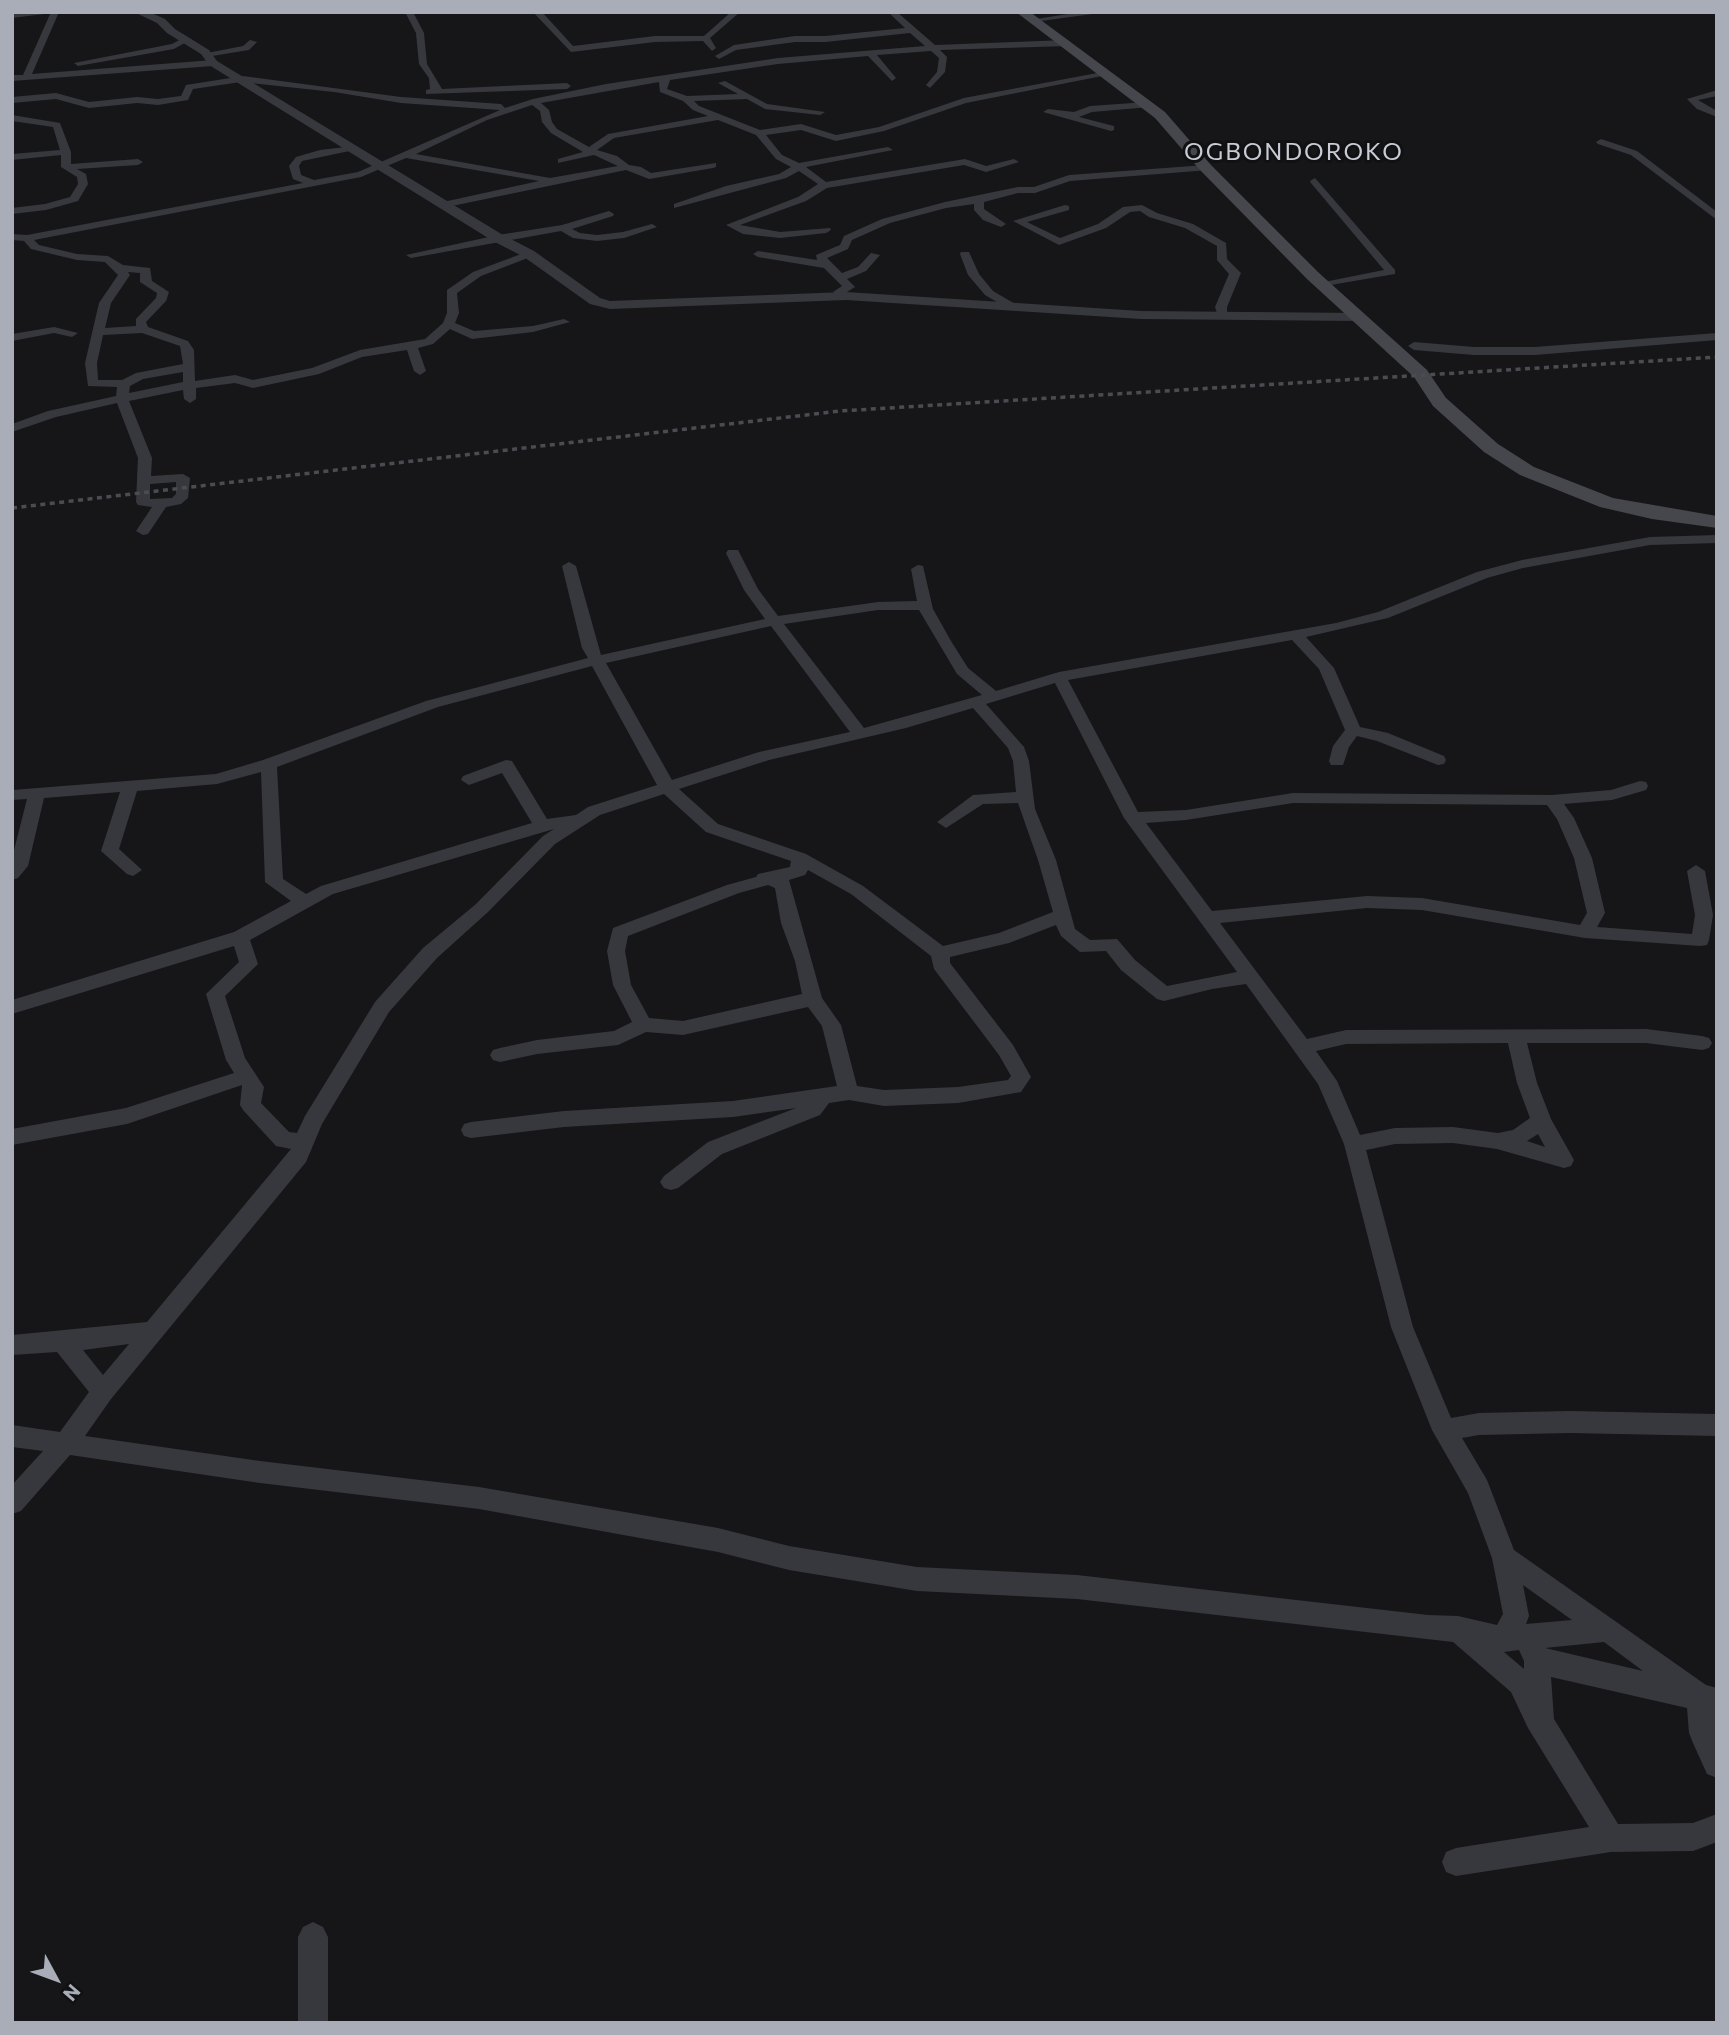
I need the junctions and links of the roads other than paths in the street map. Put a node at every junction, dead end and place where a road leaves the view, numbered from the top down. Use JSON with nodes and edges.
{"nodes":[{"id":1,"x":44,"y":12,"type":"edge"},
{"id":2,"x":55,"y":12,"type":"edge"},
{"id":3,"x":409,"y":12,"type":"edge"},
{"id":4,"x":537,"y":12,"type":"edge"},
{"id":5,"x":736,"y":12,"type":"edge"},
{"id":6,"x":892,"y":12,"type":"edge"},
{"id":7,"x":1103,"y":12,"type":"edge"},
{"id":8,"x":144,"y":13,"type":"edge"},
{"id":9,"x":12,"y":16,"type":"edge"},
{"id":10,"x":1028,"y":16,"type":"edge"},
{"id":11,"x":911,"y":30,"type":"junction"},
{"id":12,"x":871,"y":34,"type":"junction"},
{"id":13,"x":666,"y":38,"type":"junction"},
{"id":14,"x":186,"y":40,"type":"junction"},
{"id":15,"x":707,"y":41,"type":"junction"},
{"id":16,"x":253,"y":42,"type":"dead end"},
{"id":17,"x":1067,"y":43,"type":"junction"},
{"id":18,"x":930,"y":48,"type":"junction"},
{"id":19,"x":886,"y":52,"type":"junction"},
{"id":20,"x":871,"y":54,"type":"junction"},
{"id":21,"x":719,"y":56,"type":"junction"},
{"id":22,"x":210,"y":58,"type":"junction"},
{"id":23,"x":731,"y":66,"type":"junction"},
{"id":24,"x":54,"y":74,"type":"junction"},
{"id":25,"x":1108,"y":74,"type":"junction"},
{"id":26,"x":26,"y":77,"type":"junction"},
{"id":27,"x":12,"y":78,"type":"edge"},
{"id":28,"x":667,"y":78,"type":"junction"},
{"id":29,"x":892,"y":78,"type":"dead end"},
{"id":30,"x":244,"y":80,"type":"junction"},
{"id":31,"x":722,"y":83,"type":"dead end"},
{"id":32,"x":930,"y":85,"type":"dead end"},
{"id":33,"x":606,"y":87,"type":"junction"},
{"id":34,"x":442,"y":92,"type":"junction"},
{"id":35,"x":367,"y":93,"type":"junction"},
{"id":36,"x":1717,"y":93,"type":"edge"},
{"id":37,"x":56,"y":96,"type":"junction"},
{"id":38,"x":564,"y":96,"type":"junction"},
{"id":39,"x":748,"y":96,"type":"junction"},
{"id":40,"x":686,"y":99,"type":"junction"},
{"id":41,"x":12,"y":100,"type":"edge"},
{"id":42,"x":533,"y":102,"type":"junction"},
{"id":43,"x":1147,"y":105,"type":"junction"},
{"id":44,"x":514,"y":107,"type":"junction"},
{"id":45,"x":60,"y":108,"type":"dead end"},
{"id":46,"x":544,"y":110,"type":"junction"},
{"id":47,"x":820,"y":112,"type":"dead end"},
{"id":48,"x":1048,"y":113,"type":"dead end"},
{"id":49,"x":1717,"y":114,"type":"edge"},
{"id":50,"x":1066,"y":115,"type":"junction"},
{"id":51,"x":719,"y":117,"type":"junction"},
{"id":52,"x":12,"y":118,"type":"edge"},
{"id":53,"x":1111,"y":128,"type":"dead end"},
{"id":54,"x":759,"y":133,"type":"junction"},
{"id":55,"x":836,"y":138,"type":"junction"},
{"id":56,"x":1601,"y":142,"type":"dead end"},
{"id":57,"x":826,"y":144,"type":"dead end"},
{"id":58,"x":12,"y":146,"type":"edge"},
{"id":59,"x":64,"y":147,"type":"junction"},
{"id":60,"x":354,"y":149,"type":"junction"},
{"id":61,"x":888,"y":150,"type":"dead end"},
{"id":62,"x":590,"y":152,"type":"junction"},
{"id":63,"x":821,"y":154,"type":"dead end"},
{"id":64,"x":405,"y":155,"type":"junction"},
{"id":65,"x":12,"y":157,"type":"edge"},
{"id":66,"x":561,"y":161,"type":"dead end"},
{"id":67,"x":1014,"y":162,"type":"dead end"},
{"id":68,"x":812,"y":163,"type":"junction"},
{"id":69,"x":713,"y":165,"type":"dead end"},
{"id":70,"x":381,"y":166,"type":"junction"},
{"id":71,"x":65,"y":167,"type":"junction"},
{"id":72,"x":626,"y":167,"type":"junction"},
{"id":73,"x":686,"y":169,"type":"junction"},
{"id":74,"x":798,"y":169,"type":"junction"},
{"id":75,"x":1206,"y":169,"type":"junction"},
{"id":76,"x":768,"y":180,"type":"junction"},
{"id":77,"x":550,"y":181,"type":"junction"},
{"id":78,"x":1315,"y":181,"type":"dead end"},
{"id":79,"x":312,"y":183,"type":"junction"},
{"id":80,"x":83,"y":184,"type":"junction"},
{"id":81,"x":824,"y":185,"type":"junction"},
{"id":82,"x":730,"y":188,"type":"junction"},
{"id":83,"x":813,"y":192,"type":"junction"},
{"id":84,"x":979,"y":200,"type":"junction"},
{"id":85,"x":447,"y":204,"type":"junction"},
{"id":86,"x":678,"y":206,"type":"dead end"},
{"id":87,"x":1065,"y":208,"type":"dead end"},
{"id":88,"x":12,"y":211,"type":"edge"},
{"id":89,"x":609,"y":214,"type":"dead end"},
{"id":90,"x":1717,"y":217,"type":"edge"},
{"id":91,"x":1002,"y":225,"type":"dead end"},
{"id":92,"x":652,"y":227,"type":"dead end"},
{"id":93,"x":563,"y":228,"type":"junction"},
{"id":94,"x":826,"y":230,"type":"dead end"},
{"id":95,"x":12,"y":237,"type":"edge"},
{"id":96,"x":27,"y":238,"type":"junction"},
{"id":97,"x":498,"y":238,"type":"junction"},
{"id":98,"x":529,"y":254,"type":"junction"},
{"id":99,"x":758,"y":254,"type":"dead end"},
{"id":100,"x":965,"y":254,"type":"dead end"},
{"id":101,"x":411,"y":255,"type":"dead end"},
{"id":102,"x":875,"y":255,"type":"dead end"},
{"id":103,"x":827,"y":265,"type":"junction"},
{"id":104,"x":120,"y":268,"type":"junction"},
{"id":105,"x":841,"y":277,"type":"junction"},
{"id":106,"x":1323,"y":285,"type":"junction"},
{"id":107,"x":846,"y":296,"type":"junction"},
{"id":108,"x":1013,"y":307,"type":"junction"},
{"id":109,"x":1223,"y":317,"type":"junction"},
{"id":110,"x":1358,"y":317,"type":"junction"},
{"id":111,"x":564,"y":322,"type":"dead end"},
{"id":112,"x":448,"y":325,"type":"junction"},
{"id":113,"x":143,"y":329,"type":"junction"},
{"id":114,"x":98,"y":332,"type":"junction"},
{"id":115,"x":72,"y":333,"type":"dead end"},
{"id":116,"x":472,"y":335,"type":"junction"},
{"id":117,"x":1717,"y":336,"type":"edge"},
{"id":118,"x":12,"y":338,"type":"edge"},
{"id":119,"x":429,"y":342,"type":"junction"},
{"id":120,"x":411,"y":346,"type":"junction"},
{"id":121,"x":1414,"y":346,"type":"dead end"},
{"id":122,"x":188,"y":368,"type":"junction"},
{"id":123,"x":420,"y":371,"type":"dead end"},
{"id":124,"x":124,"y":384,"type":"junction"},
{"id":125,"x":189,"y":385,"type":"junction"},
{"id":126,"x":122,"y":399,"type":"junction"},
{"id":127,"x":190,"y":399,"type":"dead end"},
{"id":128,"x":12,"y":428,"type":"edge"},
{"id":129,"x":146,"y":480,"type":"junction"},
{"id":130,"x":162,"y":504,"type":"junction"},
{"id":131,"x":1717,"y":522,"type":"edge"},
{"id":132,"x":143,"y":531,"type":"dead end"},
{"id":133,"x":1717,"y":539,"type":"edge"},
{"id":134,"x":733,"y":553,"type":"dead end"},
{"id":135,"x":569,"y":566,"type":"dead end"},
{"id":136,"x":918,"y":569,"type":"dead end"},
{"id":137,"x":925,"y":605,"type":"junction"},
{"id":138,"x":774,"y":621,"type":"junction"},
{"id":139,"x":1295,"y":634,"type":"junction"},
{"id":140,"x":597,"y":661,"type":"junction"},
{"id":141,"x":1059,"y":677,"type":"junction"},
{"id":142,"x":984,"y":699,"type":"junction"},
{"id":143,"x":1353,"y":730,"type":"junction"},
{"id":144,"x":860,"y":734,"type":"junction"},
{"id":145,"x":1438,"y":760,"type":"dead end"},
{"id":146,"x":1338,"y":761,"type":"dead end"},
{"id":147,"x":269,"y":764,"type":"junction"},
{"id":148,"x":469,"y":780,"type":"dead end"},
{"id":149,"x":130,"y":786,"type":"junction"},
{"id":150,"x":1640,"y":786,"type":"dead end"},
{"id":151,"x":668,"y":789,"type":"junction"},
{"id":152,"x":37,"y":793,"type":"junction"},
{"id":153,"x":12,"y":795,"type":"edge"},
{"id":154,"x":1025,"y":797,"type":"junction"},
{"id":155,"x":1552,"y":800,"type":"junction"},
{"id":156,"x":584,"y":817,"type":"junction"},
{"id":157,"x":1133,"y":818,"type":"junction"},
{"id":158,"x":946,"y":822,"type":"dead end"},
{"id":159,"x":542,"y":826,"type":"junction"},
{"id":160,"x":800,"y":858,"type":"junction"},
{"id":161,"x":133,"y":870,"type":"dead end"},
{"id":162,"x":1696,"y":871,"type":"dead end"},
{"id":163,"x":12,"y":874,"type":"edge"},
{"id":164,"x":764,"y":878,"type":"junction"},
{"id":165,"x":304,"y":901,"type":"junction"},
{"id":166,"x":1061,"y":916,"type":"junction"},
{"id":167,"x":1207,"y":918,"type":"junction"},
{"id":168,"x":1586,"y":932,"type":"junction"},
{"id":169,"x":240,"y":937,"type":"junction"},
{"id":170,"x":940,"y":953,"type":"junction"},
{"id":171,"x":1251,"y":977,"type":"junction"},
{"id":172,"x":813,"y":999,"type":"junction"},
{"id":173,"x":12,"y":1007,"type":"edge"},
{"id":174,"x":642,"y":1025,"type":"junction"},
{"id":175,"x":1516,"y":1036,"type":"junction"},
{"id":176,"x":1702,"y":1043,"type":"dead end"},
{"id":177,"x":1302,"y":1047,"type":"junction"},
{"id":178,"x":500,"y":1055,"type":"dead end"},
{"id":179,"x":247,"y":1076,"type":"junction"},
{"id":180,"x":849,"y":1093,"type":"junction"},
{"id":181,"x":824,"y":1097,"type":"junction"},
{"id":182,"x":1541,"y":1121,"type":"junction"},
{"id":183,"x":471,"y":1130,"type":"dead end"},
{"id":184,"x":12,"y":1137,"type":"edge"},
{"id":185,"x":1497,"y":1141,"type":"junction"},
{"id":186,"x":305,"y":1142,"type":"junction"},
{"id":187,"x":1354,"y":1144,"type":"junction"},
{"id":188,"x":671,"y":1182,"type":"dead end"},
{"id":189,"x":156,"y":1331,"type":"junction"},
{"id":190,"x":63,"y":1342,"type":"junction"},
{"id":191,"x":12,"y":1345,"type":"edge"},
{"id":192,"x":103,"y":1392,"type":"junction"},
{"id":193,"x":1717,"y":1425,"type":"edge"},
{"id":194,"x":1444,"y":1430,"type":"junction"},
{"id":195,"x":12,"y":1436,"type":"edge"},
{"id":196,"x":67,"y":1442,"type":"junction"},
{"id":197,"x":12,"y":1503,"type":"edge"},
{"id":198,"x":1505,"y":1558,"type":"junction"},
{"id":199,"x":1458,"y":1629,"type":"junction"},
{"id":200,"x":1608,"y":1629,"type":"junction"},
{"id":201,"x":1522,"y":1646,"type":"junction"},
{"id":202,"x":1708,"y":1699,"type":"edge"},
{"id":203,"x":1541,"y":1722,"type":"junction"},
{"id":204,"x":1717,"y":1765,"type":"edge"},
{"id":205,"x":1717,"y":1828,"type":"edge"},
{"id":206,"x":1611,"y":1838,"type":"junction"},
{"id":207,"x":1456,"y":1862,"type":"dead end"},
{"id":208,"x":313,"y":1937,"type":"dead end"},
{"id":209,"x":313,"y":2023,"type":"edge"}],
"edges":[{"from":1,"to":9,"type":"street"},
{"from":2,"to":26,"type":"street"},
{"from":3,"to":34,"type":"street"},
{"from":4,"to":13,"type":"street"},
{"from":5,"to":15,"type":"street"},
{"from":6,"to":11,"type":"street"},
{"from":7,"to":10,"type":"street"},
{"from":8,"to":14,"type":"street"},
{"from":10,"to":17,"type":"main road"},
{"from":11,"to":12,"type":"street"},
{"from":11,"to":18,"type":"street"},
{"from":12,"to":19,"type":"street"},
{"from":12,"to":21,"type":"street"},
{"from":13,"to":15,"type":"street"},
{"from":13,"to":15,"type":"street"},
{"from":14,"to":22,"type":"street"},
{"from":14,"to":24,"type":"street"},
{"from":15,"to":21,"type":"street"},
{"from":16,"to":22,"type":"street"},
{"from":17,"to":18,"type":"street"},
{"from":17,"to":25,"type":"main road"},
{"from":18,"to":19,"type":"street"},
{"from":18,"to":32,"type":"street"},
{"from":19,"to":20,"type":"street"},
{"from":20,"to":23,"type":"street"},
{"from":20,"to":29,"type":"street"},
{"from":21,"to":23,"type":"street"},
{"from":22,"to":24,"type":"street"},
{"from":22,"to":30,"type":"street"},
{"from":23,"to":28,"type":"street"},
{"from":24,"to":26,"type":"street"},
{"from":24,"to":37,"type":"street"},
{"from":25,"to":43,"type":"main road"},
{"from":25,"to":55,"type":"street"},
{"from":26,"to":27,"type":"street"},
{"from":28,"to":33,"type":"street"},
{"from":28,"to":40,"type":"street"},
{"from":30,"to":35,"type":"street"},
{"from":30,"to":37,"type":"street"},
{"from":30,"to":60,"type":"street"},
{"from":31,"to":39,"type":"street"},
{"from":33,"to":34,"type":"street"},
{"from":33,"to":38,"type":"street"},
{"from":34,"to":35,"type":"street"},
{"from":35,"to":44,"type":"street"},
{"from":36,"to":49,"type":"street"},
{"from":37,"to":41,"type":"street"},
{"from":37,"to":45,"type":"street"},
{"from":38,"to":42,"type":"street"},
{"from":38,"to":46,"type":"street"},
{"from":39,"to":40,"type":"street"},
{"from":39,"to":47,"type":"street"},
{"from":40,"to":51,"type":"street"},
{"from":42,"to":44,"type":"street"},
{"from":42,"to":46,"type":"street"},
{"from":43,"to":50,"type":"street"},
{"from":43,"to":75,"type":"main road"},
{"from":44,"to":64,"type":"street"},
{"from":46,"to":62,"type":"street"},
{"from":48,"to":50,"type":"street"},
{"from":50,"to":53,"type":"street"},
{"from":51,"to":54,"type":"street"},
{"from":51,"to":62,"type":"street"},
{"from":52,"to":59,"type":"street"},
{"from":54,"to":55,"type":"street"},
{"from":54,"to":74,"type":"street"},
{"from":55,"to":57,"type":"street"},
{"from":56,"to":90,"type":"street"},
{"from":58,"to":59,"type":"street"},
{"from":59,"to":65,"type":"street"},
{"from":59,"to":71,"type":"street"},
{"from":60,"to":70,"type":"street"},
{"from":60,"to":79,"type":"street"},
{"from":61,"to":68,"type":"street"},
{"from":62,"to":66,"type":"street"},
{"from":62,"to":72,"type":"street"},
{"from":63,"to":68,"type":"street"},
{"from":64,"to":70,"type":"street"},
{"from":64,"to":77,"type":"street"},
{"from":67,"to":81,"type":"street"},
{"from":68,"to":74,"type":"street"},
{"from":69,"to":73,"type":"street"},
{"from":70,"to":79,"type":"street"},
{"from":70,"to":85,"type":"street"},
{"from":71,"to":80,"type":"street"},
{"from":71,"to":80,"type":"street"},
{"from":72,"to":73,"type":"street"},
{"from":72,"to":77,"type":"street"},
{"from":73,"to":82,"type":"street"},
{"from":74,"to":76,"type":"street"},
{"from":74,"to":81,"type":"street"},
{"from":75,"to":84,"type":"street"},
{"from":75,"to":106,"type":"main road"},
{"from":76,"to":82,"type":"street"},
{"from":76,"to":83,"type":"street"},
{"from":77,"to":85,"type":"street"},
{"from":78,"to":106,"type":"street"},
{"from":79,"to":96,"type":"street"},
{"from":80,"to":88,"type":"street"},
{"from":81,"to":83,"type":"street"},
{"from":82,"to":86,"type":"street"},
{"from":83,"to":94,"type":"street"},
{"from":84,"to":91,"type":"street"},
{"from":84,"to":103,"type":"street"},
{"from":85,"to":97,"type":"street"},
{"from":87,"to":109,"type":"street"},
{"from":89,"to":93,"type":"street"},
{"from":92,"to":93,"type":"street"},
{"from":93,"to":97,"type":"street"},
{"from":95,"to":96,"type":"street"},
{"from":96,"to":104,"type":"street"},
{"from":97,"to":98,"type":"street"},
{"from":97,"to":101,"type":"street"},
{"from":98,"to":107,"type":"street"},
{"from":98,"to":112,"type":"street"},
{"from":99,"to":103,"type":"street"},
{"from":100,"to":108,"type":"street"},
{"from":102,"to":105,"type":"street"},
{"from":103,"to":105,"type":"street"},
{"from":104,"to":113,"type":"street"},
{"from":104,"to":114,"type":"street"},
{"from":105,"to":107,"type":"street"},
{"from":106,"to":110,"type":"main road"},
{"from":107,"to":108,"type":"street"},
{"from":108,"to":109,"type":"street"},
{"from":109,"to":110,"type":"street"},
{"from":110,"to":131,"type":"main road"},
{"from":111,"to":116,"type":"street"},
{"from":112,"to":116,"type":"street"},
{"from":112,"to":119,"type":"street"},
{"from":113,"to":114,"type":"street"},
{"from":113,"to":122,"type":"street"},
{"from":114,"to":124,"type":"street"},
{"from":115,"to":118,"type":"street"},
{"from":116,"to":119,"type":"street"},
{"from":117,"to":121,"type":"street"},
{"from":119,"to":120,"type":"street"},
{"from":120,"to":123,"type":"street"},
{"from":120,"to":125,"type":"street"},
{"from":122,"to":124,"type":"street"},
{"from":122,"to":125,"type":"street"},
{"from":124,"to":126,"type":"street"},
{"from":125,"to":126,"type":"street"},
{"from":125,"to":127,"type":"street"},
{"from":126,"to":128,"type":"street"},
{"from":126,"to":129,"type":"street"},
{"from":129,"to":130,"type":"street"},
{"from":129,"to":130,"type":"street"},
{"from":130,"to":132,"type":"street"},
{"from":133,"to":139,"type":"street"},
{"from":134,"to":138,"type":"street"},
{"from":135,"to":140,"type":"street"},
{"from":136,"to":137,"type":"street"},
{"from":137,"to":138,"type":"street"},
{"from":137,"to":142,"type":"street"},
{"from":138,"to":140,"type":"street"},
{"from":138,"to":144,"type":"street"},
{"from":139,"to":141,"type":"street"},
{"from":139,"to":143,"type":"street"},
{"from":140,"to":147,"type":"street"},
{"from":140,"to":151,"type":"street"},
{"from":141,"to":142,"type":"street"},
{"from":141,"to":157,"type":"street"},
{"from":142,"to":144,"type":"street"},
{"from":142,"to":154,"type":"street"},
{"from":143,"to":145,"type":"street"},
{"from":143,"to":146,"type":"street"},
{"from":144,"to":151,"type":"street"},
{"from":147,"to":149,"type":"street"},
{"from":147,"to":165,"type":"street"},
{"from":148,"to":159,"type":"street"},
{"from":149,"to":152,"type":"street"},
{"from":149,"to":161,"type":"street"},
{"from":150,"to":155,"type":"street"},
{"from":151,"to":156,"type":"street"},
{"from":151,"to":160,"type":"street"},
{"from":152,"to":153,"type":"street"},
{"from":152,"to":163,"type":"street"},
{"from":154,"to":158,"type":"street"},
{"from":154,"to":166,"type":"street"},
{"from":155,"to":157,"type":"street"},
{"from":155,"to":168,"type":"street"},
{"from":156,"to":159,"type":"street"},
{"from":156,"to":186,"type":"street"},
{"from":157,"to":167,"type":"street"},
{"from":159,"to":165,"type":"street"},
{"from":160,"to":164,"type":"street"},
{"from":160,"to":170,"type":"street"},
{"from":162,"to":168,"type":"street"},
{"from":164,"to":172,"type":"street"},
{"from":164,"to":174,"type":"street"},
{"from":165,"to":169,"type":"street"},
{"from":166,"to":170,"type":"street"},
{"from":166,"to":171,"type":"street"},
{"from":167,"to":168,"type":"street"},
{"from":167,"to":171,"type":"street"},
{"from":169,"to":173,"type":"street"},
{"from":169,"to":179,"type":"street"},
{"from":170,"to":180,"type":"street"},
{"from":171,"to":177,"type":"street"},
{"from":172,"to":174,"type":"street"},
{"from":172,"to":180,"type":"street"},
{"from":174,"to":178,"type":"street"},
{"from":175,"to":176,"type":"street"},
{"from":175,"to":177,"type":"street"},
{"from":175,"to":182,"type":"street"},
{"from":177,"to":187,"type":"street"},
{"from":179,"to":184,"type":"street"},
{"from":179,"to":186,"type":"street"},
{"from":180,"to":181,"type":"street"},
{"from":181,"to":183,"type":"street"},
{"from":181,"to":188,"type":"street"},
{"from":182,"to":185,"type":"street"},
{"from":182,"to":185,"type":"street"},
{"from":185,"to":187,"type":"street"},
{"from":186,"to":189,"type":"street"},
{"from":187,"to":194,"type":"street"},
{"from":189,"to":190,"type":"street"},
{"from":189,"to":192,"type":"street"},
{"from":190,"to":191,"type":"street"},
{"from":190,"to":192,"type":"street"},
{"from":192,"to":196,"type":"street"},
{"from":193,"to":194,"type":"street"},
{"from":194,"to":198,"type":"street"},
{"from":195,"to":196,"type":"street"},
{"from":196,"to":197,"type":"street"},
{"from":196,"to":199,"type":"street"},
{"from":198,"to":200,"type":"street"},
{"from":198,"to":201,"type":"street"},
{"from":199,"to":201,"type":"street"},
{"from":199,"to":203,"type":"street"},
{"from":200,"to":201,"type":"street"},
{"from":200,"to":202,"type":"street"},
{"from":201,"to":202,"type":"street"},
{"from":201,"to":203,"type":"street"},
{"from":202,"to":204,"type":"street"},
{"from":203,"to":206,"type":"street"},
{"from":205,"to":206,"type":"street"},
{"from":206,"to":207,"type":"street"},
{"from":208,"to":209,"type":"street"}]}
